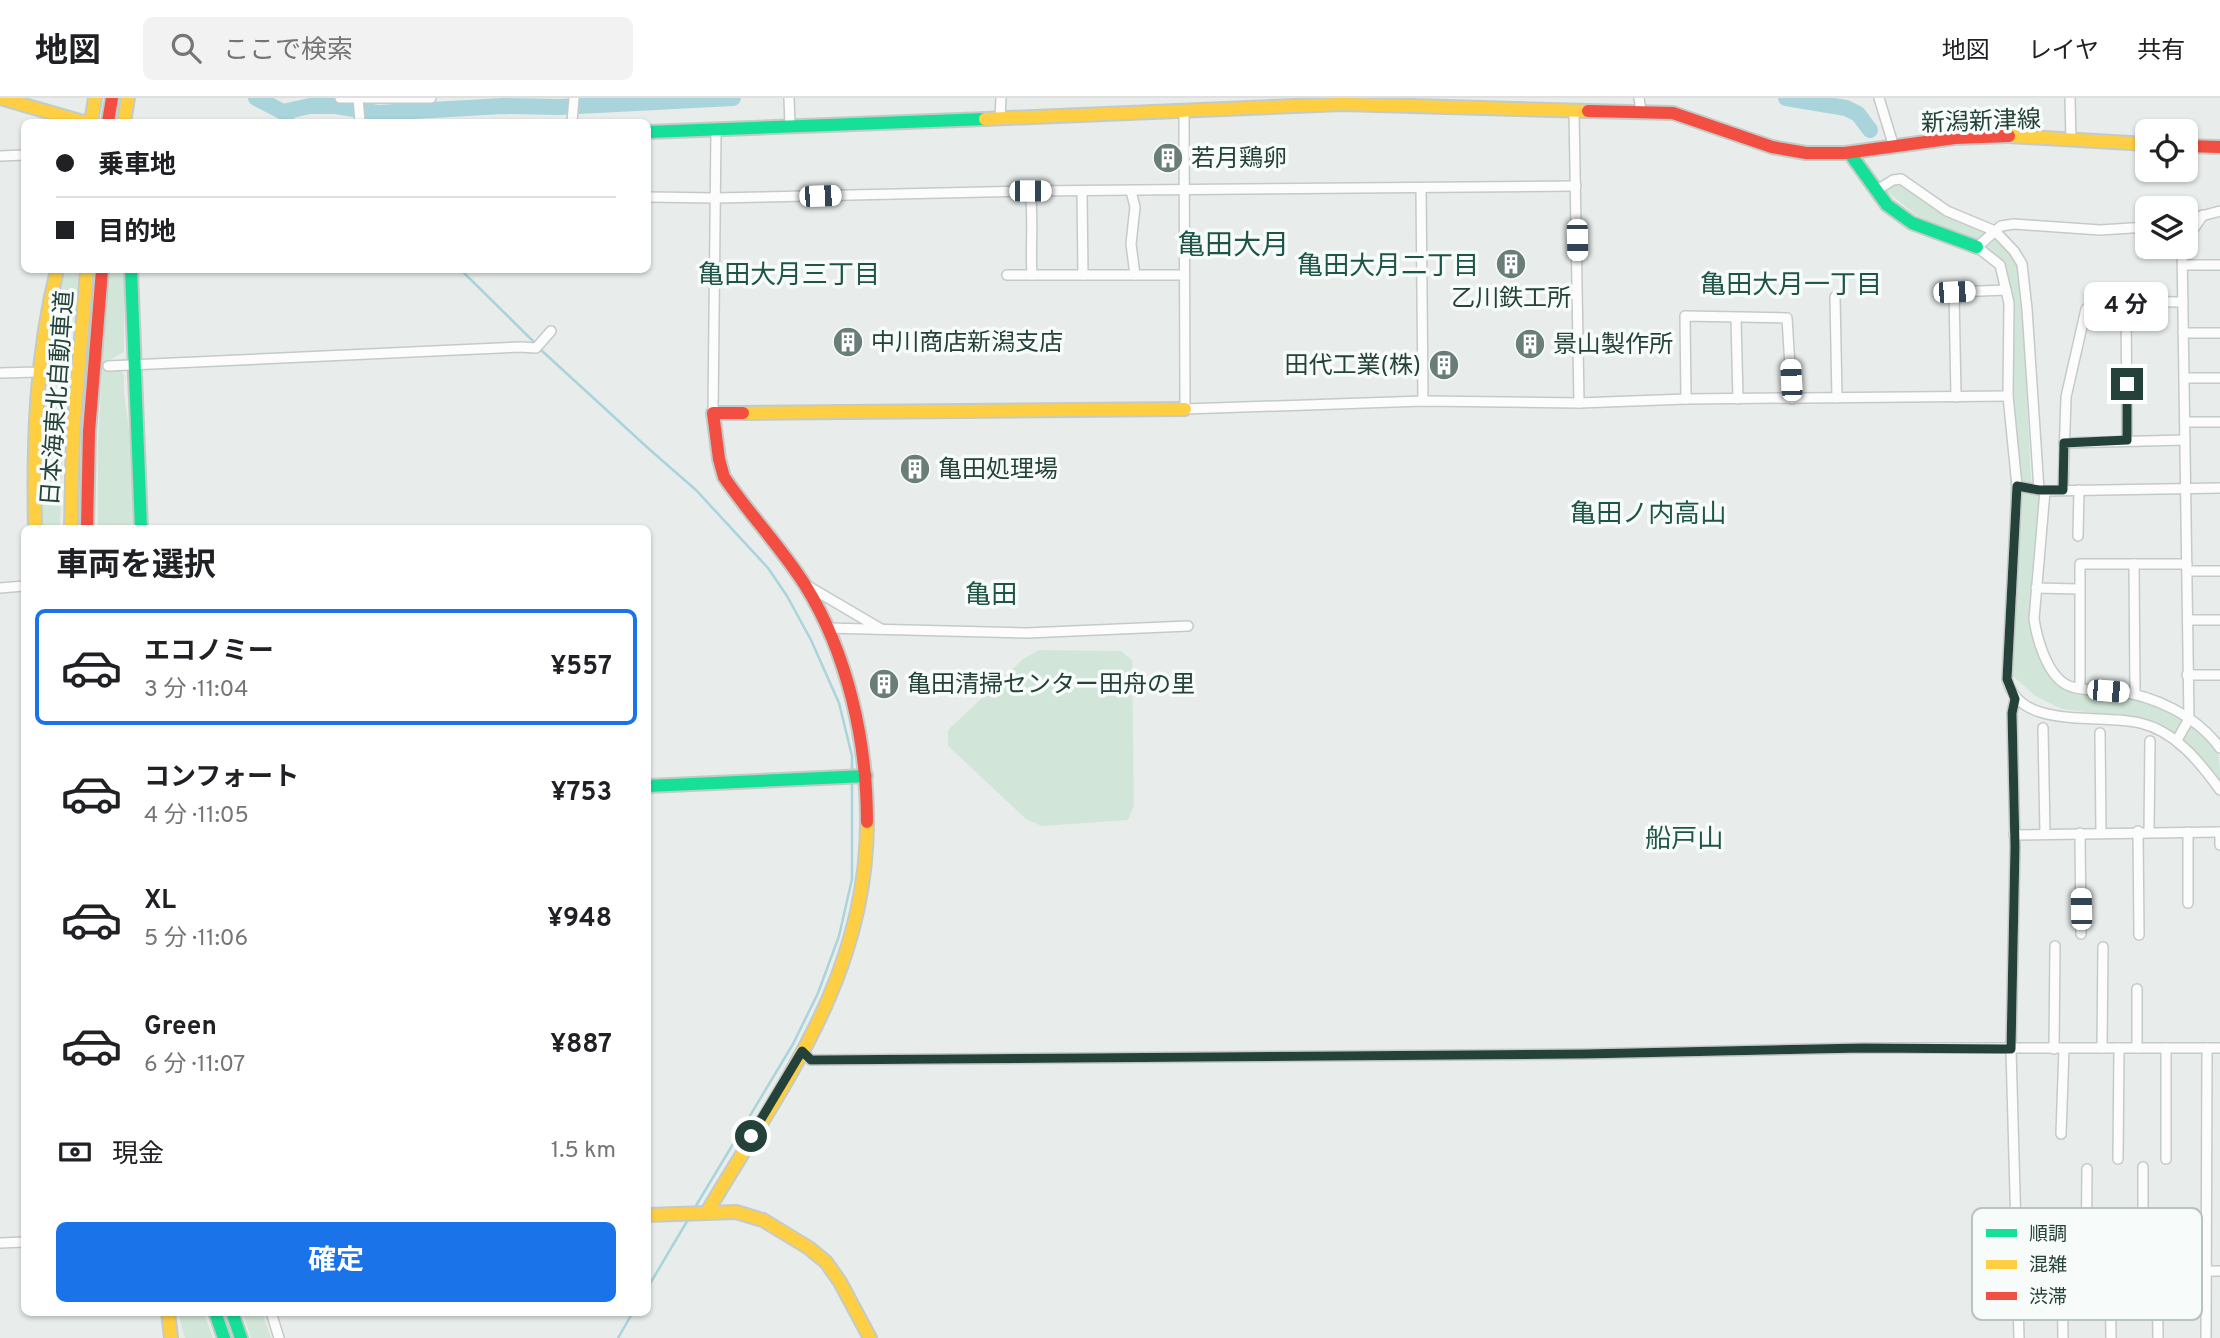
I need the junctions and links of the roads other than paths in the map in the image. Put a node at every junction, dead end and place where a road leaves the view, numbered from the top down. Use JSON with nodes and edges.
{"nodes":[{"id":1,"x":0,"y":98,"type":"edge"},
{"id":2,"x":95,"y":98,"type":"edge"},
{"id":3,"x":111,"y":98,"type":"edge"},
{"id":4,"x":128,"y":98,"type":"edge"},
{"id":5,"x":340,"y":98,"type":"edge"},
{"id":6,"x":430,"y":98,"type":"edge"},
{"id":7,"x":574,"y":98,"type":"edge"},
{"id":8,"x":789,"y":98,"type":"edge"},
{"id":9,"x":1001,"y":98,"type":"edge"},
{"id":10,"x":1879,"y":98,"type":"edge"},
{"id":11,"x":2070,"y":98,"type":"edge"},
{"id":12,"x":358,"y":99,"type":"edge"},
{"id":13,"x":1233,"y":104,"type":"edge"},
{"id":14,"x":1640,"y":105,"type":"edge"},
{"id":15,"x":1574,"y":111,"type":"junction"},
{"id":16,"x":1184,"y":112,"type":"junction"},
{"id":17,"x":73,"y":119,"type":"edge"},
{"id":18,"x":92,"y":119,"type":"edge"},
{"id":19,"x":108,"y":119,"type":"edge"},
{"id":20,"x":124,"y":119,"type":"edge"},
{"id":21,"x":359,"y":119,"type":"edge"},
{"id":22,"x":572,"y":119,"type":"edge"},
{"id":23,"x":1000,"y":119,"type":"junction"},
{"id":24,"x":790,"y":125,"type":"junction"},
{"id":25,"x":716,"y":130,"type":"junction"},
{"id":26,"x":651,"y":132,"type":"edge"},
{"id":27,"x":2071,"y":140,"type":"junction"},
{"id":28,"x":2135,"y":143,"type":"edge"},
{"id":29,"x":2198,"y":146,"type":"edge"},
{"id":30,"x":1894,"y":147,"type":"junction"},
{"id":31,"x":2220,"y":147,"type":"edge"},
{"id":32,"x":21,"y":155,"type":"edge"},
{"id":33,"x":1851,"y":155,"type":"junction"},
{"id":34,"x":0,"y":156,"type":"edge"},
{"id":35,"x":1576,"y":186,"type":"junction"},
{"id":36,"x":1421,"y":188,"type":"junction"},
{"id":37,"x":1184,"y":190,"type":"junction"},
{"id":38,"x":1877,"y":190,"type":"junction"},
{"id":39,"x":1030,"y":191,"type":"junction"},
{"id":40,"x":1082,"y":191,"type":"junction"},
{"id":41,"x":1131,"y":191,"type":"junction"},
{"id":42,"x":651,"y":197,"type":"edge"},
{"id":43,"x":715,"y":198,"type":"junction"},
{"id":44,"x":2220,"y":211,"type":"edge"},
{"id":45,"x":2203,"y":215,"type":"junction"},
{"id":46,"x":2198,"y":216,"type":"edge"},
{"id":47,"x":2198,"y":222,"type":"edge"},
{"id":48,"x":2135,"y":228,"type":"edge"},
{"id":49,"x":1995,"y":232,"type":"junction"},
{"id":50,"x":1977,"y":247,"type":"junction"},
{"id":51,"x":2183,"y":259,"type":"edge"},
{"id":52,"x":2184,"y":265,"type":"junction"},
{"id":53,"x":2220,"y":265,"type":"edge"},
{"id":54,"x":56,"y":273,"type":"edge"},
{"id":55,"x":87,"y":273,"type":"edge"},
{"id":56,"x":102,"y":273,"type":"edge"},
{"id":57,"x":131,"y":273,"type":"edge"},
{"id":58,"x":1007,"y":275,"type":"dead end"},
{"id":59,"x":1032,"y":275,"type":"junction"},
{"id":60,"x":1083,"y":275,"type":"junction"},
{"id":61,"x":1135,"y":275,"type":"junction"},
{"id":62,"x":1183,"y":275,"type":"junction"},
{"id":63,"x":2006,"y":290,"type":"junction"},
{"id":64,"x":1835,"y":297,"type":"dead end"},
{"id":65,"x":2126,"y":301,"type":"junction"},
{"id":66,"x":2183,"y":302,"type":"junction"},
{"id":67,"x":1736,"y":319,"type":"junction"},
{"id":68,"x":551,"y":331,"type":"dead end"},
{"id":69,"x":2183,"y":333,"type":"junction"},
{"id":70,"x":2220,"y":333,"type":"edge"},
{"id":71,"x":108,"y":366,"type":"dead end"},
{"id":72,"x":133,"y":366,"type":"junction"},
{"id":73,"x":60,"y":367,"type":"dead end"},
{"id":74,"x":37,"y":372,"type":"junction"},
{"id":75,"x":0,"y":373,"type":"edge"},
{"id":76,"x":2184,"y":378,"type":"junction"},
{"id":77,"x":2220,"y":378,"type":"edge"},
{"id":78,"x":2008,"y":396,"type":"junction"},
{"id":79,"x":1956,"y":397,"type":"junction"},
{"id":80,"x":1837,"y":398,"type":"junction"},
{"id":81,"x":1738,"y":399,"type":"junction"},
{"id":82,"x":1792,"y":399,"type":"junction"},
{"id":83,"x":1686,"y":400,"type":"junction"},
{"id":84,"x":1423,"y":401,"type":"junction"},
{"id":85,"x":1579,"y":403,"type":"junction"},
{"id":86,"x":1185,"y":408,"type":"junction"},
{"id":87,"x":713,"y":413,"type":"junction"},
{"id":88,"x":2185,"y":422,"type":"junction"},
{"id":89,"x":2220,"y":422,"type":"edge"},
{"id":90,"x":2127,"y":440,"type":"junction"},
{"id":91,"x":2185,"y":440,"type":"junction"},
{"id":92,"x":2064,"y":443,"type":"junction"},
{"id":93,"x":2017,"y":486,"type":"junction"},
{"id":94,"x":2186,"y":488,"type":"junction"},
{"id":95,"x":2220,"y":488,"type":"edge"},
{"id":96,"x":2042,"y":490,"type":"junction"},
{"id":97,"x":2063,"y":490,"type":"junction"},
{"id":98,"x":2079,"y":490,"type":"junction"},
{"id":99,"x":35,"y":525,"type":"edge"},
{"id":100,"x":71,"y":525,"type":"edge"},
{"id":101,"x":86,"y":525,"type":"edge"},
{"id":102,"x":141,"y":525,"type":"edge"},
{"id":103,"x":2078,"y":536,"type":"dead end"},
{"id":104,"x":2134,"y":564,"type":"junction"},
{"id":105,"x":2188,"y":567,"type":"junction"},
{"id":106,"x":2220,"y":571,"type":"edge"},
{"id":107,"x":805,"y":584,"type":"junction"},
{"id":108,"x":21,"y":586,"type":"edge"},
{"id":109,"x":0,"y":588,"type":"edge"},
{"id":110,"x":2036,"y":588,"type":"junction"},
{"id":111,"x":2079,"y":589,"type":"junction"},
{"id":112,"x":2188,"y":620,"type":"junction"},
{"id":113,"x":2220,"y":620,"type":"edge"},
{"id":114,"x":1188,"y":626,"type":"dead end"},
{"id":115,"x":827,"y":628,"type":"junction"},
{"id":116,"x":883,"y":630,"type":"junction"},
{"id":117,"x":2187,"y":675,"type":"junction"},
{"id":118,"x":2220,"y":675,"type":"edge"},
{"id":119,"x":2080,"y":688,"type":"junction"},
{"id":120,"x":2135,"y":693,"type":"junction"},
{"id":121,"x":2015,"y":699,"type":"junction"},
{"id":122,"x":2189,"y":719,"type":"junction"},
{"id":123,"x":2043,"y":728,"type":"dead end"},
{"id":124,"x":2100,"y":733,"type":"dead end"},
{"id":125,"x":2215,"y":734,"type":"edge"},
{"id":126,"x":2150,"y":740,"type":"dead end"},
{"id":127,"x":2177,"y":740,"type":"junction"},
{"id":128,"x":2220,"y":748,"type":"edge"},
{"id":129,"x":863,"y":777,"type":"junction"},
{"id":130,"x":651,"y":786,"type":"edge"},
{"id":131,"x":2220,"y":790,"type":"edge"},
{"id":132,"x":2138,"y":831,"type":"junction"},
{"id":133,"x":2149,"y":832,"type":"junction"},
{"id":134,"x":2188,"y":832,"type":"junction"},
{"id":135,"x":2220,"y":832,"type":"edge"},
{"id":136,"x":2080,"y":833,"type":"junction"},
{"id":137,"x":2101,"y":833,"type":"junction"},
{"id":138,"x":2045,"y":834,"type":"junction"},
{"id":139,"x":2014,"y":835,"type":"junction"},
{"id":140,"x":2220,"y":845,"type":"edge"},
{"id":141,"x":2188,"y":904,"type":"dead end"},
{"id":142,"x":2081,"y":934,"type":"dead end"},
{"id":143,"x":2139,"y":935,"type":"dead end"},
{"id":144,"x":2054,"y":946,"type":"dead end"},
{"id":145,"x":2103,"y":947,"type":"dead end"},
{"id":146,"x":2137,"y":989,"type":"dead end"},
{"id":147,"x":2102,"y":1048,"type":"junction"},
{"id":148,"x":2119,"y":1048,"type":"junction"},
{"id":149,"x":2137,"y":1048,"type":"junction"},
{"id":150,"x":2166,"y":1048,"type":"junction"},
{"id":151,"x":2207,"y":1048,"type":"junction"},
{"id":152,"x":2220,"y":1048,"type":"edge"},
{"id":153,"x":2011,"y":1049,"type":"junction"},
{"id":154,"x":2059,"y":1049,"type":"junction"},
{"id":155,"x":802,"y":1051,"type":"junction"},
{"id":156,"x":2061,"y":1134,"type":"dead end"},
{"id":157,"x":2118,"y":1159,"type":"dead end"},
{"id":158,"x":2166,"y":1160,"type":"dead end"},
{"id":159,"x":2143,"y":1167,"type":"dead end"},
{"id":160,"x":2087,"y":1170,"type":"dead end"},
{"id":161,"x":2016,"y":1208,"type":"edge"},
{"id":162,"x":2087,"y":1208,"type":"edge"},
{"id":163,"x":2143,"y":1208,"type":"edge"},
{"id":164,"x":703,"y":1212,"type":"junction"},
{"id":165,"x":651,"y":1215,"type":"edge"},
{"id":166,"x":21,"y":1242,"type":"edge"},
{"id":167,"x":0,"y":1243,"type":"edge"},
{"id":168,"x":2202,"y":1271,"type":"edge"},
{"id":169,"x":2205,"y":1271,"type":"junction"},
{"id":170,"x":2220,"y":1272,"type":"edge"},
{"id":171,"x":169,"y":1316,"type":"edge"},
{"id":172,"x":216,"y":1316,"type":"edge"},
{"id":173,"x":233,"y":1316,"type":"edge"},
{"id":174,"x":272,"y":1316,"type":"edge"},
{"id":175,"x":2019,"y":1320,"type":"edge"},
{"id":176,"x":2063,"y":1320,"type":"edge"},
{"id":177,"x":2111,"y":1320,"type":"edge"},
{"id":178,"x":2158,"y":1320,"type":"edge"},
{"id":179,"x":172,"y":1338,"type":"edge"},
{"id":180,"x":224,"y":1338,"type":"edge"},
{"id":181,"x":241,"y":1338,"type":"edge"},
{"id":182,"x":279,"y":1338,"type":"edge"},
{"id":183,"x":870,"y":1338,"type":"edge"},
{"id":184,"x":2019,"y":1338,"type":"edge"},
{"id":185,"x":2063,"y":1338,"type":"edge"},
{"id":186,"x":2111,"y":1338,"type":"edge"},
{"id":187,"x":2158,"y":1338,"type":"edge"},
{"id":188,"x":2206,"y":1338,"type":"edge"}],
"edges":[{"from":1,"to":17,"type":"main road"},
{"from":2,"to":18,"type":"main road"},
{"from":3,"to":19,"type":"main road"},
{"from":4,"to":20,"type":"main road"},
{"from":5,"to":12,"type":"street"},
{"from":6,"to":12,"type":"street"},
{"from":7,"to":22,"type":"street"},
{"from":8,"to":24,"type":"street"},
{"from":9,"to":23,"type":"street"},
{"from":10,"to":30,"type":"street"},
{"from":11,"to":27,"type":"street"},
{"from":12,"to":21,"type":"street"},
{"from":13,"to":15,"type":"main road","name":"新潟新津線"},
{"from":13,"to":16,"type":"main road","name":"新潟新津線"},
{"from":14,"to":15,"type":"main road","name":"新潟新津線"},
{"from":14,"to":33,"type":"main road","name":"新潟新津線"},
{"from":15,"to":35,"type":"street"},
{"from":16,"to":23,"type":"main road","name":"新潟新津線"},
{"from":16,"to":37,"type":"street"},
{"from":23,"to":24,"type":"main road","name":"新潟新津線"},
{"from":24,"to":25,"type":"main road","name":"新潟新津線"},
{"from":25,"to":26,"type":"main road","name":"新潟新津線"},
{"from":25,"to":43,"type":"street"},
{"from":27,"to":28,"type":"main road","name":"新潟新津線"},
{"from":27,"to":30,"type":"main road","name":"新潟新津線"},
{"from":29,"to":31,"type":"main road"},
{"from":30,"to":33,"type":"main road","name":"新潟新津線"},
{"from":32,"to":34,"type":"street"},
{"from":33,"to":38,"type":"main road"},
{"from":35,"to":36,"type":"street"},
{"from":35,"to":85,"type":"street"},
{"from":36,"to":37,"type":"street"},
{"from":36,"to":84,"type":"street"},
{"from":37,"to":41,"type":"street"},
{"from":37,"to":62,"type":"street"},
{"from":38,"to":49,"type":"street"},
{"from":38,"to":50,"type":"main road"},
{"from":39,"to":40,"type":"street"},
{"from":39,"to":43,"type":"street"},
{"from":39,"to":59,"type":"street"},
{"from":40,"to":41,"type":"street"},
{"from":40,"to":60,"type":"street"},
{"from":41,"to":61,"type":"street"},
{"from":42,"to":43,"type":"street"},
{"from":43,"to":87,"type":"street"},
{"from":44,"to":45,"type":"street"},
{"from":45,"to":46,"type":"street"},
{"from":45,"to":47,"type":"street"},
{"from":48,"to":49,"type":"street"},
{"from":49,"to":50,"type":"street"},
{"from":49,"to":96,"type":"street"},
{"from":50,"to":63,"type":"street"},
{"from":51,"to":52,"type":"street"},
{"from":52,"to":53,"type":"street"},
{"from":52,"to":66,"type":"street"},
{"from":54,"to":74,"type":"main road"},
{"from":55,"to":100,"type":"main road","name":"日本海東北自動車道"},
{"from":56,"to":101,"type":"main road","name":"日本海東北自動車道"},
{"from":57,"to":72,"type":"main road"},
{"from":58,"to":59,"type":"street"},
{"from":59,"to":60,"type":"street"},
{"from":60,"to":61,"type":"street"},
{"from":61,"to":62,"type":"street"},
{"from":62,"to":86,"type":"street"},
{"from":63,"to":78,"type":"street"},
{"from":63,"to":79,"type":"street"},
{"from":64,"to":80,"type":"street"},
{"from":65,"to":66,"type":"street"},
{"from":65,"to":90,"type":"street"},
{"from":65,"to":92,"type":"street"},
{"from":66,"to":69,"type":"street"},
{"from":67,"to":81,"type":"street"},
{"from":67,"to":82,"type":"street"},
{"from":67,"to":83,"type":"street"},
{"from":68,"to":72,"type":"street"},
{"from":69,"to":70,"type":"street"},
{"from":69,"to":76,"type":"street"},
{"from":71,"to":72,"type":"street"},
{"from":72,"to":102,"type":"main road"},
{"from":73,"to":74,"type":"street"},
{"from":74,"to":75,"type":"street"},
{"from":74,"to":99,"type":"main road"},
{"from":76,"to":77,"type":"street"},
{"from":76,"to":88,"type":"street"},
{"from":78,"to":79,"type":"street"},
{"from":78,"to":93,"type":"street"},
{"from":79,"to":80,"type":"street"},
{"from":80,"to":82,"type":"street"},
{"from":81,"to":82,"type":"street"},
{"from":81,"to":83,"type":"street"},
{"from":83,"to":85,"type":"street"},
{"from":84,"to":85,"type":"street"},
{"from":84,"to":86,"type":"street"},
{"from":86,"to":87,"type":"main road"},
{"from":87,"to":107,"type":"main road"},
{"from":88,"to":89,"type":"street"},
{"from":88,"to":91,"type":"street"},
{"from":90,"to":91,"type":"street"},
{"from":90,"to":92,"type":"street"},
{"from":91,"to":94,"type":"street"},
{"from":92,"to":97,"type":"street"},
{"from":93,"to":96,"type":"street"},
{"from":93,"to":121,"type":"street"},
{"from":94,"to":95,"type":"street"},
{"from":94,"to":98,"type":"street"},
{"from":94,"to":105,"type":"street"},
{"from":96,"to":97,"type":"street"},
{"from":96,"to":110,"type":"street"},
{"from":97,"to":98,"type":"street"},
{"from":98,"to":103,"type":"street"},
{"from":104,"to":105,"type":"street"},
{"from":104,"to":111,"type":"street"},
{"from":104,"to":120,"type":"street"},
{"from":105,"to":106,"type":"street"},
{"from":105,"to":112,"type":"street"},
{"from":107,"to":115,"type":"main road"},
{"from":107,"to":116,"type":"street"},
{"from":108,"to":109,"type":"street"},
{"from":110,"to":111,"type":"street"},
{"from":110,"to":119,"type":"street"},
{"from":111,"to":119,"type":"street"},
{"from":112,"to":113,"type":"street"},
{"from":112,"to":117,"type":"street"},
{"from":114,"to":116,"type":"street"},
{"from":115,"to":116,"type":"street"},
{"from":115,"to":129,"type":"main road"},
{"from":117,"to":118,"type":"street"},
{"from":117,"to":122,"type":"street"},
{"from":119,"to":120,"type":"street"},
{"from":120,"to":122,"type":"street"},
{"from":121,"to":127,"type":"street"},
{"from":121,"to":139,"type":"street"},
{"from":122,"to":125,"type":"street"},
{"from":122,"to":127,"type":"street"},
{"from":123,"to":138,"type":"street"},
{"from":124,"to":137,"type":"street"},
{"from":125,"to":128,"type":"street"},
{"from":126,"to":133,"type":"street"},
{"from":127,"to":131,"type":"street"},
{"from":129,"to":130,"type":"main road"},
{"from":129,"to":155,"type":"main road"},
{"from":132,"to":133,"type":"street"},
{"from":132,"to":137,"type":"street"},
{"from":132,"to":143,"type":"street"},
{"from":133,"to":134,"type":"street"},
{"from":134,"to":135,"type":"street"},
{"from":134,"to":141,"type":"street"},
{"from":135,"to":140,"type":"street"},
{"from":136,"to":137,"type":"street"},
{"from":136,"to":138,"type":"street"},
{"from":136,"to":142,"type":"street"},
{"from":138,"to":139,"type":"street"},
{"from":139,"to":153,"type":"street"},
{"from":144,"to":154,"type":"street"},
{"from":145,"to":147,"type":"street"},
{"from":146,"to":149,"type":"street"},
{"from":147,"to":148,"type":"street"},
{"from":147,"to":154,"type":"street"},
{"from":148,"to":149,"type":"street"},
{"from":148,"to":157,"type":"street"},
{"from":149,"to":150,"type":"street"},
{"from":150,"to":151,"type":"street"},
{"from":150,"to":158,"type":"street"},
{"from":151,"to":152,"type":"street"},
{"from":151,"to":169,"type":"street"},
{"from":153,"to":154,"type":"street"},
{"from":153,"to":155,"type":"street"},
{"from":153,"to":161,"type":"street"},
{"from":154,"to":156,"type":"street"},
{"from":155,"to":164,"type":"main road"},
{"from":159,"to":163,"type":"street"},
{"from":160,"to":162,"type":"street"},
{"from":164,"to":165,"type":"main road"},
{"from":164,"to":183,"type":"main road"},
{"from":166,"to":167,"type":"street"},
{"from":168,"to":169,"type":"street"},
{"from":169,"to":170,"type":"street"},
{"from":169,"to":188,"type":"street"},
{"from":171,"to":179,"type":"main road"},
{"from":172,"to":180,"type":"main road"},
{"from":173,"to":181,"type":"main road"},
{"from":174,"to":182,"type":"street"},
{"from":175,"to":184,"type":"street"},
{"from":176,"to":185,"type":"street"},
{"from":177,"to":186,"type":"street"},
{"from":178,"to":187,"type":"street"}]}
